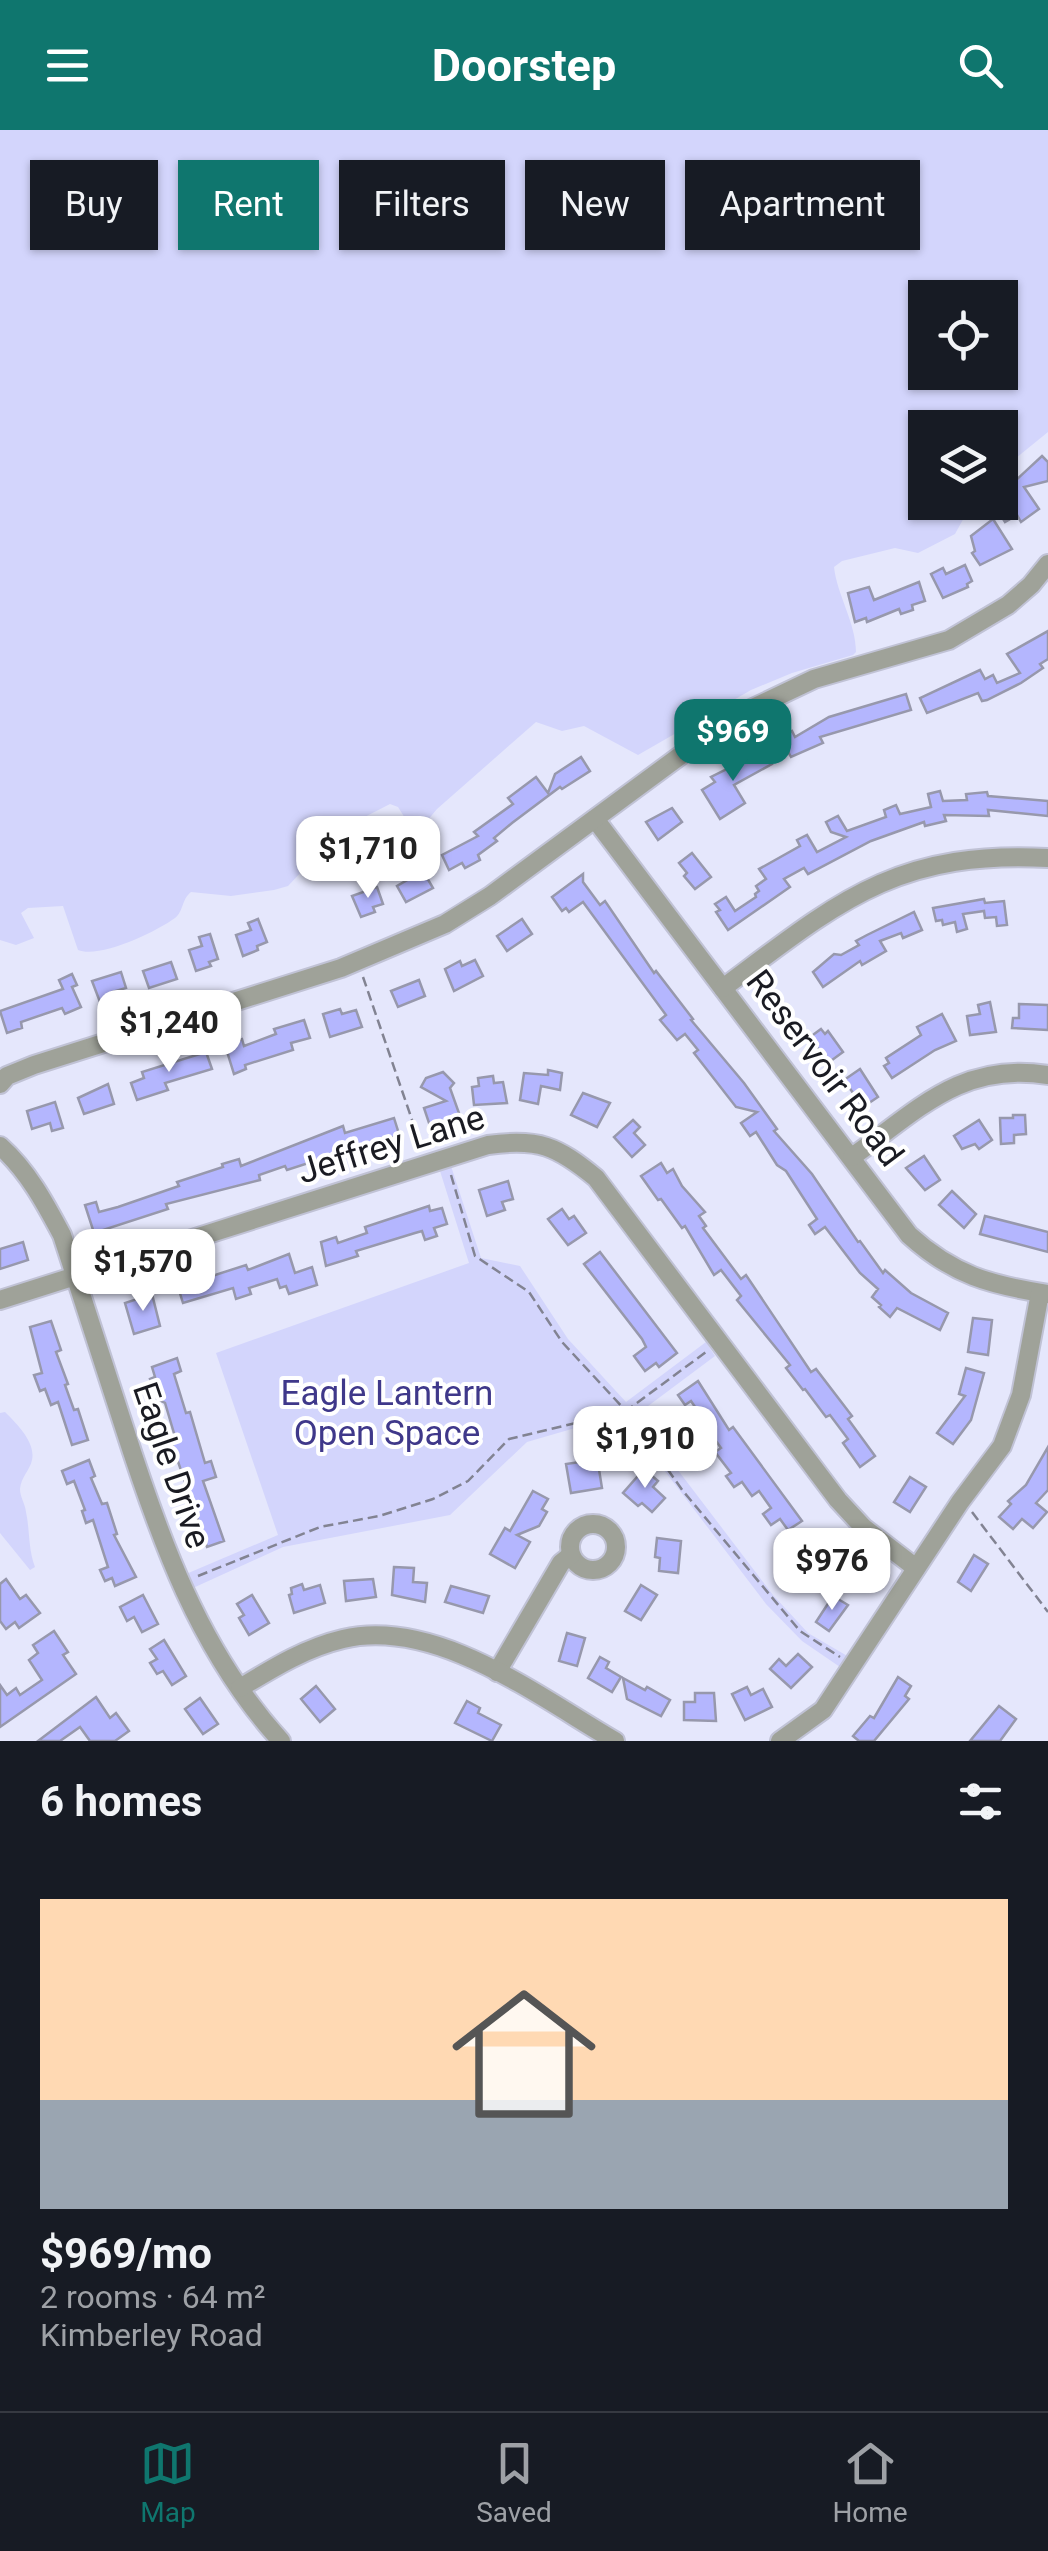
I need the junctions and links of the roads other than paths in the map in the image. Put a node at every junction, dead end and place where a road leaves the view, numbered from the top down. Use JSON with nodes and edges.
{"nodes":[{"id":1,"x":1048,"y":564,"type":"edge"},
{"id":2,"x":594,"y":820,"type":"junction"},
{"id":3,"x":1048,"y":858,"type":"edge"},
{"id":4,"x":723,"y":988,"type":"junction"},
{"id":5,"x":1048,"y":1075,"type":"edge"},
{"id":6,"x":0,"y":1084,"type":"edge"},
{"id":7,"x":0,"y":1146,"type":"edge"},
{"id":8,"x":852,"y":1157,"type":"junction"},
{"id":9,"x":76,"y":1278,"type":"junction"},
{"id":10,"x":1044,"y":1293,"type":"edge"},
{"id":11,"x":0,"y":1300,"type":"edge"},
{"id":12,"x":572,"y":1556,"type":"dead end"},
{"id":13,"x":916,"y":1568,"type":"junction"},
{"id":14,"x":497,"y":1672,"type":"junction"},
{"id":15,"x":240,"y":1688,"type":"junction"},
{"id":16,"x":281,"y":1741,"type":"edge"},
{"id":17,"x":615,"y":1741,"type":"edge"},
{"id":18,"x":780,"y":1741,"type":"edge"}],
"edges":[{"from":1,"to":2,"type":"street"},
{"from":2,"to":4,"type":"street","name":"Reservoir Road"},
{"from":2,"to":6,"type":"street"},
{"from":3,"to":4,"type":"street"},
{"from":4,"to":8,"type":"street","name":"Reservoir Road"},
{"from":5,"to":8,"type":"street"},
{"from":7,"to":9,"type":"street","name":"Eagle Drive"},
{"from":8,"to":10,"type":"street","name":"Reservoir Road"},
{"from":9,"to":11,"type":"street","name":"Jeffrey Lane"},
{"from":9,"to":13,"type":"street","name":"Jeffrey Lane"},
{"from":9,"to":15,"type":"street","name":"Eagle Drive"},
{"from":10,"to":13,"type":"street"},
{"from":12,"to":14,"type":"street"},
{"from":13,"to":18,"type":"street"},
{"from":14,"to":15,"type":"street"},
{"from":14,"to":17,"type":"street"},
{"from":15,"to":16,"type":"street","name":"Eagle Drive"}]}
